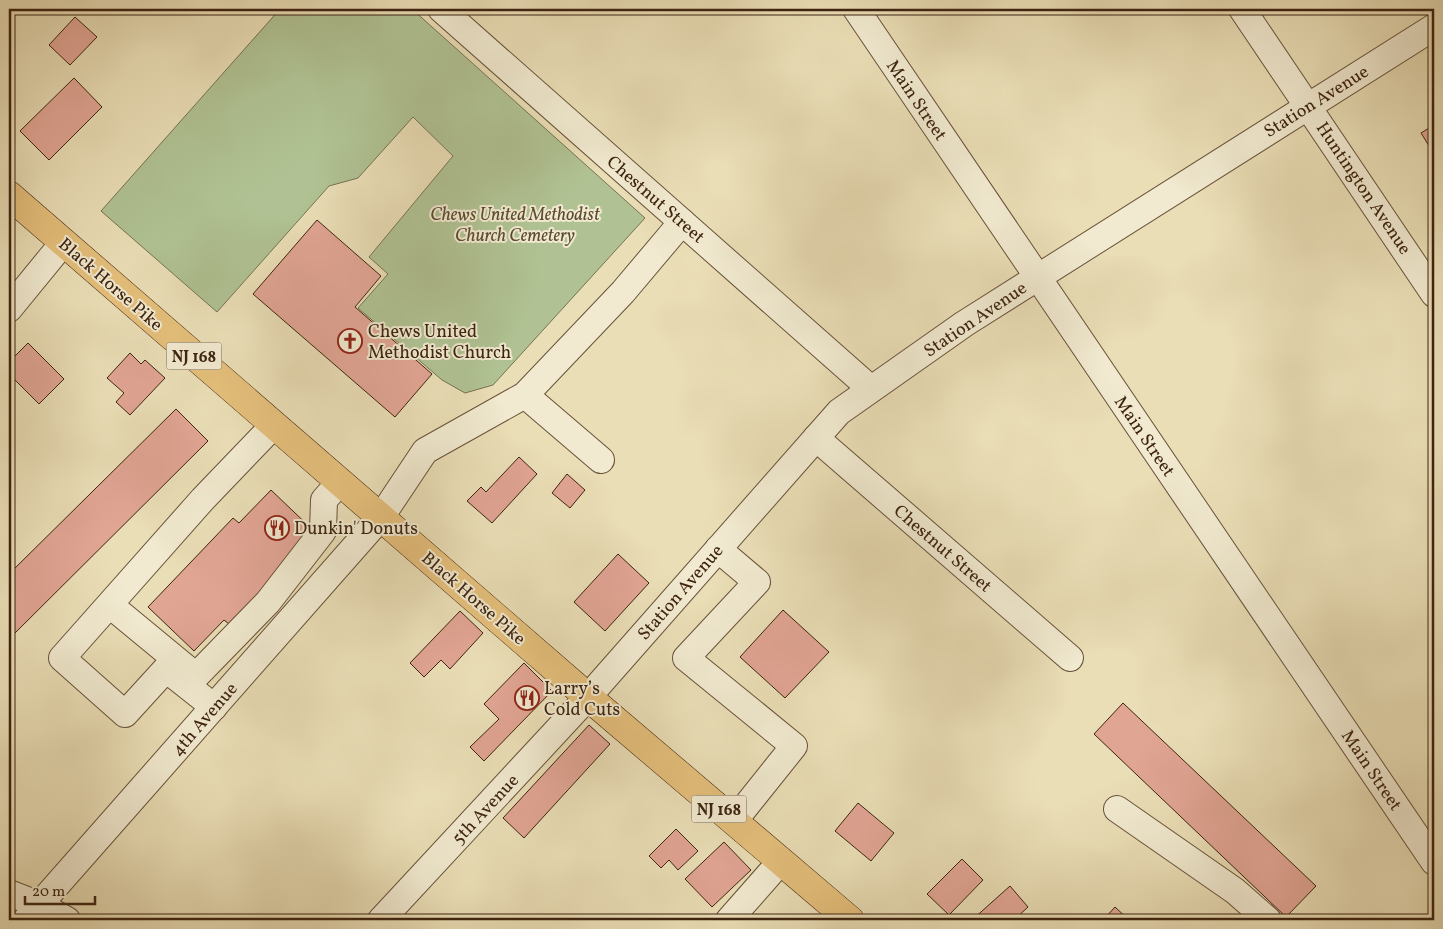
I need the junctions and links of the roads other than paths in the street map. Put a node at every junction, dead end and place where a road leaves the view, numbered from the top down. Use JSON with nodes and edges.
{"nodes":[{"id":1,"x":441,"y":9,"type":"edge"},
{"id":2,"x":856,"y":9,"type":"edge"},
{"id":3,"x":1242,"y":9,"type":"edge"},
{"id":4,"x":1434,"y":27,"type":"edge"},
{"id":5,"x":1309,"y":106,"type":"junction"},
{"id":6,"x":9,"y":195,"type":"edge"},
{"id":7,"x":682,"y":222,"type":"junction"},
{"id":8,"x":63,"y":243,"type":"junction"},
{"id":9,"x":1037,"y":277,"type":"junction"},
{"id":10,"x":1434,"y":294,"type":"edge"},
{"id":11,"x":9,"y":309,"type":"edge"},
{"id":12,"x":871,"y":389,"type":"junction"},
{"id":13,"x":525,"y":395,"type":"junction"},
{"id":14,"x":274,"y":425,"type":"junction"},
{"id":15,"x":816,"y":438,"type":"junction"},
{"id":16,"x":601,"y":460,"type":"dead end"},
{"id":17,"x":340,"y":482,"type":"junction"},
{"id":18,"x":381,"y":517,"type":"junction"},
{"id":19,"x":718,"y":549,"type":"junction"},
{"id":20,"x":110,"y":605,"type":"junction"},
{"id":21,"x":1070,"y":658,"type":"dead end"},
{"id":22,"x":171,"y":665,"type":"junction"},
{"id":23,"x":588,"y":697,"type":"junction"},
{"id":24,"x":214,"y":707,"type":"junction"},
{"id":25,"x":1117,"y":809,"type":"dead end"},
{"id":26,"x":734,"y":821,"type":"junction"},
{"id":27,"x":781,"y":861,"type":"junction"},
{"id":28,"x":1434,"y":862,"type":"edge"},
{"id":29,"x":9,"y":893,"type":"edge"},
{"id":30,"x":33,"y":913,"type":"edge"},
{"id":31,"x":67,"y":920,"type":"edge"},
{"id":32,"x":381,"y":920,"type":"edge"},
{"id":33,"x":729,"y":920,"type":"edge"},
{"id":34,"x":850,"y":920,"type":"edge"},
{"id":35,"x":1268,"y":920,"type":"edge"}],
"edges":[{"from":1,"to":7,"type":"street","name":"Chestnut Street"},
{"from":2,"to":9,"type":"street","name":"Main Street"},
{"from":3,"to":5,"type":"street","name":"Huntington Avenue"},
{"from":4,"to":5,"type":"street","name":"Station Avenue"},
{"from":5,"to":9,"type":"street","name":"Station Avenue"},
{"from":5,"to":10,"type":"street","name":"Huntington Avenue"},
{"from":6,"to":8,"type":"main road","name":"Black Horse Pike","number":"NJ 168"},
{"from":7,"to":12,"type":"street","name":"Chestnut Street"},
{"from":7,"to":13,"type":"street","name":"4th Avenue"},
{"from":8,"to":11,"type":"street"},
{"from":8,"to":14,"type":"main road","name":"Black Horse Pike","number":"NJ 168"},
{"from":9,"to":12,"type":"street","name":"Station Avenue"},
{"from":9,"to":28,"type":"street","name":"Main Street"},
{"from":12,"to":15,"type":"street","name":"Station Avenue"},
{"from":13,"to":16,"type":"street"},
{"from":13,"to":18,"type":"street","name":"4th Avenue"},
{"from":14,"to":17,"type":"main road","name":"Black Horse Pike","number":"NJ 168"},
{"from":14,"to":20,"type":"street"},
{"from":15,"to":19,"type":"street","name":"Station Avenue"},
{"from":15,"to":21,"type":"street","name":"Chestnut Street"},
{"from":17,"to":18,"type":"main road","name":"Black Horse Pike","number":"NJ 168"},
{"from":17,"to":22,"type":"street"},
{"from":18,"to":23,"type":"main road","name":"Black Horse Pike","number":"NJ 168"},
{"from":18,"to":24,"type":"street","name":"4th Avenue"},
{"from":19,"to":23,"type":"street","name":"Station Avenue"},
{"from":19,"to":26,"type":"street"},
{"from":20,"to":22,"type":"street"},
{"from":20,"to":22,"type":"street"},
{"from":22,"to":24,"type":"street"},
{"from":23,"to":26,"type":"main road","name":"Black Horse Pike","number":"NJ 168"},
{"from":23,"to":32,"type":"street","name":"5th Avenue"},
{"from":24,"to":30,"type":"street","name":"4th Avenue"},
{"from":25,"to":35,"type":"street"},
{"from":26,"to":27,"type":"main road","name":"Black Horse Pike","number":"NJ 168"},
{"from":27,"to":33,"type":"street"},
{"from":27,"to":34,"type":"main road","name":"Black Horse Pike","number":"NJ 168"},
{"from":29,"to":30,"type":"street"},
{"from":30,"to":31,"type":"street"}]}
